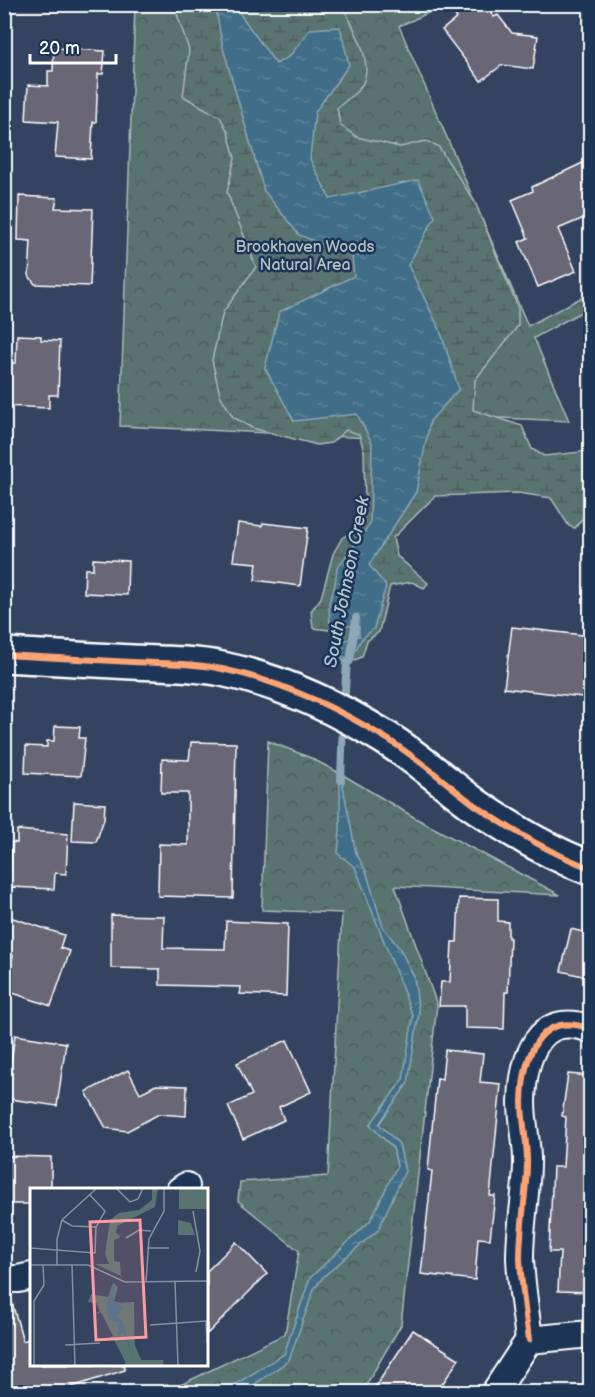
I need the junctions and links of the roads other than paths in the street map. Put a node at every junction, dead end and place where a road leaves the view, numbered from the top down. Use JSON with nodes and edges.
{"nodes":[{"id":1,"x":4,"y":655,"type":"edge"},
{"id":2,"x":591,"y":868,"type":"edge"},
{"id":3,"x":591,"y":1029,"type":"edge"},
{"id":4,"x":30,"y":1276,"type":"edge"},
{"id":5,"x":4,"y":1279,"type":"edge"},
{"id":6,"x":591,"y":1334,"type":"edge"},
{"id":7,"x":529,"y":1340,"type":"junction"},
{"id":8,"x":495,"y":1392,"type":"edge"}],
"edges":[{"from":1,"to":2,"type":"street"},
{"from":3,"to":7,"type":"street"},
{"from":4,"to":5,"type":"street"},
{"from":6,"to":7,"type":"street"},
{"from":7,"to":8,"type":"street"}]}
